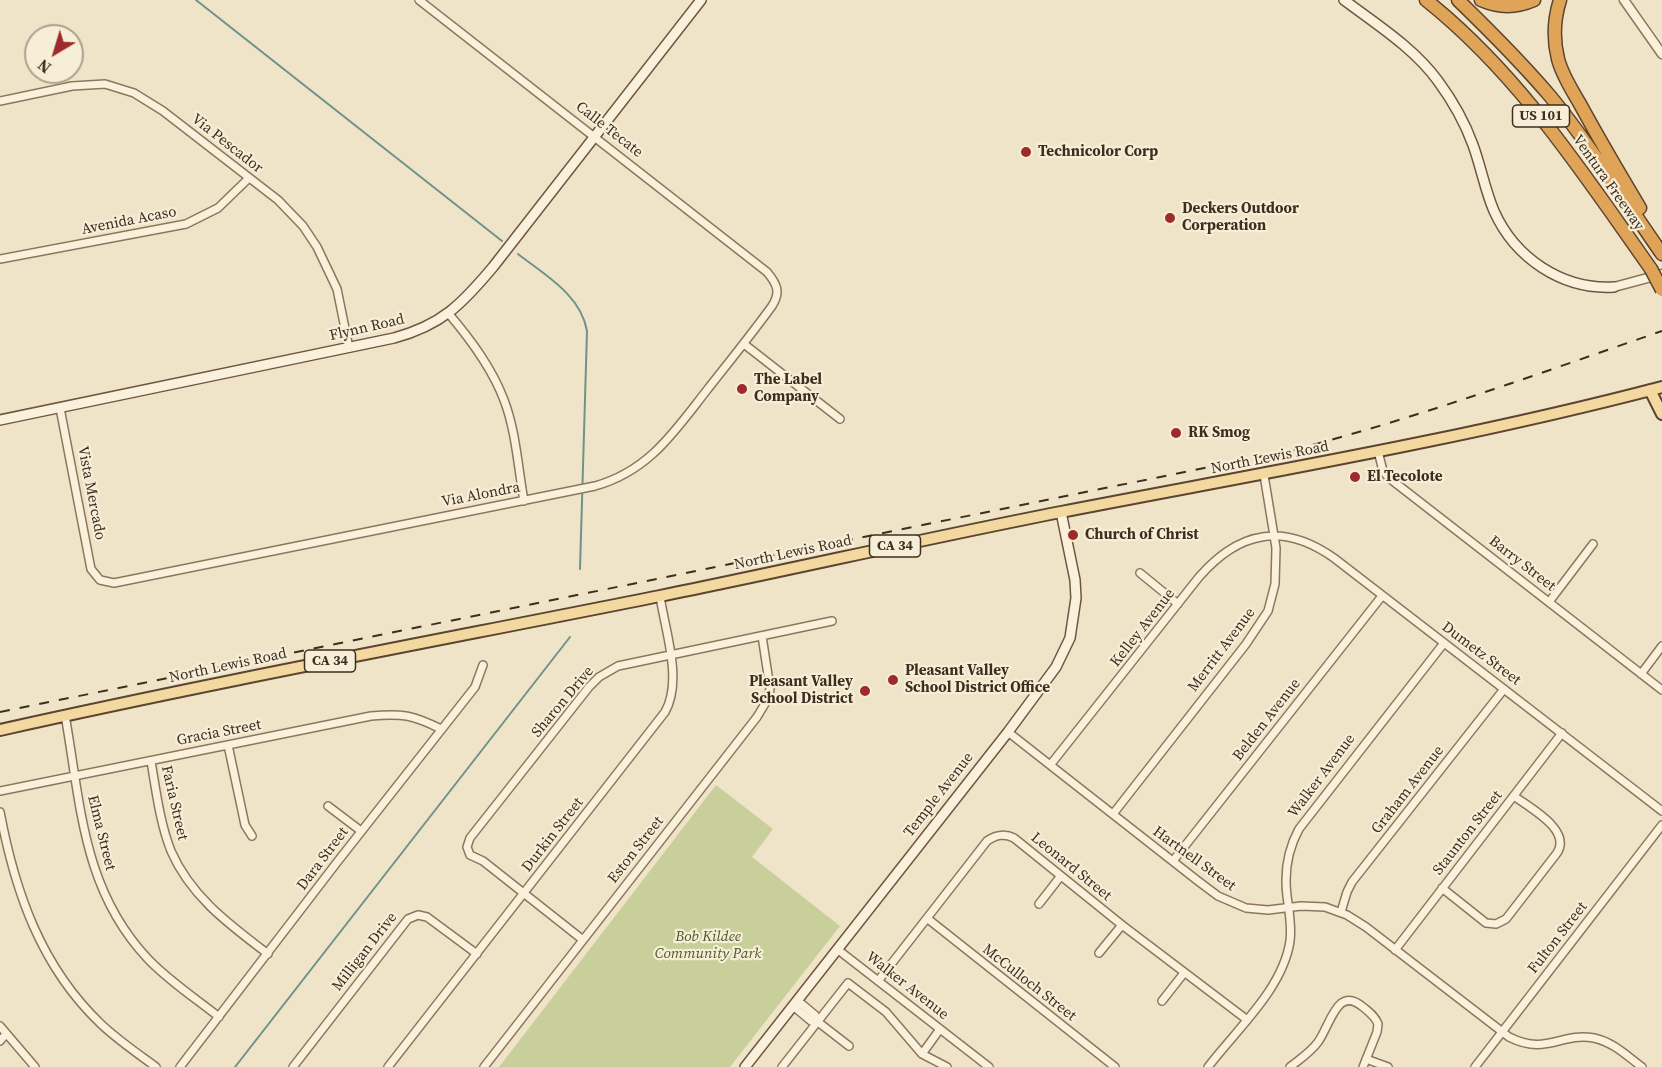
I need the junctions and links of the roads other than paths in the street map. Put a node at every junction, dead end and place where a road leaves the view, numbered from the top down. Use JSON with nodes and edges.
{"nodes":[{"id":1,"x":419,"y":0,"type":"edge"},
{"id":2,"x":701,"y":0,"type":"edge"},
{"id":3,"x":1344,"y":0,"type":"edge"},
{"id":4,"x":1426,"y":0,"type":"edge"},
{"id":5,"x":1458,"y":0,"type":"edge"},
{"id":6,"x":1481,"y":0,"type":"edge"},
{"id":7,"x":1534,"y":0,"type":"edge"},
{"id":8,"x":1560,"y":0,"type":"edge"},
{"id":9,"x":1624,"y":0,"type":"edge"},
{"id":10,"x":1662,"y":54,"type":"edge"},
{"id":11,"x":0,"y":101,"type":"edge"},
{"id":12,"x":594,"y":136,"type":"junction"},
{"id":13,"x":249,"y":178,"type":"junction"},
{"id":14,"x":1648,"y":233,"type":"junction"},
{"id":15,"x":1659,"y":250,"type":"edge"},
{"id":16,"x":0,"y":259,"type":"edge"},
{"id":17,"x":1656,"y":271,"type":"edge"},
{"id":18,"x":1662,"y":284,"type":"edge"},
{"id":19,"x":777,"y":286,"type":"joint"},
{"id":20,"x":1614,"y":287,"type":"joint"},
{"id":21,"x":1662,"y":290,"type":"edge"},
{"id":22,"x":449,"y":314,"type":"junction"},
{"id":23,"x":744,"y":344,"type":"junction"},
{"id":24,"x":349,"y":348,"type":"junction"},
{"id":25,"x":1662,"y":387,"type":"edge"},
{"id":26,"x":1650,"y":390,"type":"junction"},
{"id":27,"x":60,"y":408,"type":"junction"},
{"id":28,"x":1662,"y":414,"type":"edge"},
{"id":29,"x":840,"y":419,"type":"dead end"},
{"id":30,"x":0,"y":420,"type":"edge"},
{"id":31,"x":1377,"y":451,"type":"junction"},
{"id":32,"x":1264,"y":475,"type":"junction"},
{"id":33,"x":524,"y":501,"type":"junction"},
{"id":34,"x":1061,"y":512,"type":"junction"},
{"id":35,"x":1275,"y":537,"type":"junction"},
{"id":36,"x":1593,"y":544,"type":"dead end"},
{"id":37,"x":1140,"y":573,"type":"dead end"},
{"id":38,"x":100,"y":580,"type":"joint"},
{"id":39,"x":660,"y":596,"type":"junction"},
{"id":40,"x":1383,"y":596,"type":"junction"},
{"id":41,"x":1549,"y":602,"type":"junction"},
{"id":42,"x":1178,"y":604,"type":"junction"},
{"id":43,"x":832,"y":621,"type":"dead end"},
{"id":44,"x":762,"y":636,"type":"junction"},
{"id":45,"x":1444,"y":643,"type":"junction"},
{"id":46,"x":1662,"y":646,"type":"edge"},
{"id":47,"x":670,"y":655,"type":"junction"},
{"id":48,"x":483,"y":665,"type":"dead end"},
{"id":49,"x":1641,"y":674,"type":"junction"},
{"id":50,"x":1504,"y":689,"type":"junction"},
{"id":51,"x":1662,"y":690,"type":"edge"},
{"id":52,"x":65,"y":716,"type":"junction"},
{"id":53,"x":441,"y":729,"type":"junction"},
{"id":54,"x":0,"y":730,"type":"edge"},
{"id":55,"x":1008,"y":732,"type":"junction"},
{"id":56,"x":1562,"y":733,"type":"junction"},
{"id":57,"x":228,"y":745,"type":"junction"},
{"id":58,"x":151,"y":761,"type":"junction"},
{"id":59,"x":1051,"y":764,"type":"junction"},
{"id":60,"x":74,"y":777,"type":"junction"},
{"id":61,"x":0,"y":791,"type":"edge"},
{"id":62,"x":1514,"y":796,"type":"junction"},
{"id":63,"x":328,"y":806,"type":"dead end"},
{"id":64,"x":1662,"y":811,"type":"edge"},
{"id":65,"x":0,"y":812,"type":"edge"},
{"id":66,"x":1113,"y":814,"type":"junction"},
{"id":67,"x":1662,"y":825,"type":"edge"},
{"id":68,"x":361,"y":831,"type":"junction"},
{"id":69,"x":252,"y":836,"type":"dead end"},
{"id":70,"x":1173,"y":861,"type":"junction"},
{"id":71,"x":1060,"y":876,"type":"junction"},
{"id":72,"x":1442,"y":888,"type":"junction"},
{"id":73,"x":524,"y":893,"type":"junction"},
{"id":74,"x":1039,"y":904,"type":"dead end"},
{"id":75,"x":1290,"y":908,"type":"junction"},
{"id":76,"x":1341,"y":912,"type":"junction"},
{"id":77,"x":928,"y":919,"type":"junction"},
{"id":78,"x":1122,"y":926,"type":"junction"},
{"id":79,"x":583,"y":940,"type":"junction"},
{"id":80,"x":837,"y":949,"type":"junction"},
{"id":81,"x":1395,"y":950,"type":"junction"},
{"id":82,"x":1100,"y":953,"type":"dead end"},
{"id":83,"x":268,"y":954,"type":"junction"},
{"id":84,"x":477,"y":954,"type":"junction"},
{"id":85,"x":1184,"y":973,"type":"junction"},
{"id":86,"x":878,"y":981,"type":"junction"},
{"id":87,"x":1162,"y":1001,"type":"dead end"},
{"id":88,"x":795,"y":1003,"type":"junction"},
{"id":89,"x":219,"y":1017,"type":"junction"},
{"id":90,"x":1246,"y":1019,"type":"junction"},
{"id":91,"x":818,"y":1022,"type":"junction"},
{"id":92,"x":0,"y":1026,"type":"edge"},
{"id":93,"x":940,"y":1029,"type":"junction"},
{"id":94,"x":1501,"y":1033,"type":"junction"},
{"id":95,"x":6,"y":1034,"type":"junction"},
{"id":96,"x":0,"y":1041,"type":"edge"},
{"id":97,"x":849,"y":1046,"type":"dead end"},
{"id":98,"x":922,"y":1054,"type":"junction"},
{"id":99,"x":1366,"y":1059,"type":"junction"},
{"id":100,"x":35,"y":1067,"type":"edge"},
{"id":101,"x":156,"y":1067,"type":"edge"},
{"id":102,"x":180,"y":1067,"type":"edge"},
{"id":103,"x":293,"y":1067,"type":"edge"},
{"id":104,"x":388,"y":1067,"type":"edge"},
{"id":105,"x":484,"y":1067,"type":"edge"},
{"id":106,"x":745,"y":1067,"type":"edge"},
{"id":107,"x":782,"y":1067,"type":"edge"},
{"id":108,"x":947,"y":1067,"type":"edge"},
{"id":109,"x":989,"y":1067,"type":"edge"},
{"id":110,"x":1115,"y":1067,"type":"edge"},
{"id":111,"x":1208,"y":1067,"type":"edge"},
{"id":112,"x":1290,"y":1067,"type":"edge"},
{"id":113,"x":1363,"y":1067,"type":"edge"},
{"id":114,"x":1388,"y":1067,"type":"edge"},
{"id":115,"x":1475,"y":1067,"type":"edge"},
{"id":116,"x":1642,"y":1067,"type":"edge"}],
"edges":[{"from":1,"to":12,"type":"street","name":"Calle Tecate"},
{"from":2,"to":12,"type":"main road","name":"Flynn Road"},
{"from":3,"to":20,"type":"main road"},
{"from":4,"to":17,"type":"highway","name":"Ventura Freeway","number":"US 101"},
{"from":5,"to":14,"type":"highway","name":"Ventura Freeway","number":"US 101"},
{"from":6,"to":7,"type":"highway"},
{"from":8,"to":14,"type":"highway"},
{"from":9,"to":10,"type":"street"},
{"from":11,"to":13,"type":"street","name":"Via Pescador"},
{"from":12,"to":19,"type":"street","name":"Calle Tecate"},
{"from":12,"to":22,"type":"main road","name":"Flynn Road"},
{"from":13,"to":16,"type":"street","name":"Avenida Acaso"},
{"from":13,"to":24,"type":"street","name":"Via Pescador"},
{"from":14,"to":15,"type":"highway","name":"Ventura Freeway","number":"US 101"},
{"from":17,"to":18,"type":"highway","name":"Ventura Freeway","number":"US 101","bridge":true},
{"from":17,"to":20,"type":"street"},
{"from":17,"to":21,"type":"highway","bridge":true},
{"from":19,"to":23,"type":"street","name":"Via Alondra"},
{"from":22,"to":24,"type":"main road","name":"Flynn Road"},
{"from":22,"to":33,"type":"street"},
{"from":23,"to":29,"type":"street"},
{"from":23,"to":33,"type":"street","name":"Via Alondra"},
{"from":24,"to":27,"type":"main road","name":"Flynn Road"},
{"from":25,"to":26,"type":"main road","name":"North Lewis Road","number":"CA 34"},
{"from":26,"to":28,"type":"main road"},
{"from":26,"to":31,"type":"main road","name":"North Lewis Road","number":"CA 34"},
{"from":27,"to":30,"type":"main road","name":"Flynn Road"},
{"from":27,"to":38,"type":"street","name":"Vista Mercado"},
{"from":31,"to":32,"type":"main road","name":"North Lewis Road","number":"CA 34"},
{"from":31,"to":41,"type":"street","name":"Barry Street"},
{"from":32,"to":34,"type":"main road","name":"North Lewis Road","number":"CA 34"},
{"from":32,"to":35,"type":"street","name":"Merritt Avenue"},
{"from":33,"to":38,"type":"street","name":"Via Alondra"},
{"from":34,"to":39,"type":"main road","name":"North Lewis Road","number":"CA 34"},
{"from":34,"to":55,"type":"main road","name":"Temple Avenue"},
{"from":35,"to":40,"type":"street","name":"Dumetz Street"},
{"from":35,"to":42,"type":"street","name":"Kelley Avenue"},
{"from":35,"to":66,"type":"street","name":"Merritt Avenue"},
{"from":36,"to":41,"type":"street"},
{"from":37,"to":42,"type":"street"},
{"from":39,"to":47,"type":"street","name":"Durkin Street"},
{"from":39,"to":52,"type":"main road","name":"North Lewis Road","number":"CA 34"},
{"from":40,"to":45,"type":"street","name":"Dumetz Street"},
{"from":40,"to":70,"type":"street","name":"Belden Avenue"},
{"from":41,"to":49,"type":"street","name":"Barry Street"},
{"from":42,"to":59,"type":"street","name":"Kelley Avenue"},
{"from":43,"to":44,"type":"street","name":"Sharon Drive"},
{"from":44,"to":47,"type":"street","name":"Sharon Drive"},
{"from":44,"to":79,"type":"street","name":"Eston Street"},
{"from":45,"to":50,"type":"street","name":"Dumetz Street"},
{"from":45,"to":75,"type":"street","name":"Walker Avenue"},
{"from":46,"to":49,"type":"street"},
{"from":47,"to":73,"type":"street","name":"Durkin Street"},
{"from":47,"to":73,"type":"street","name":"Sharon Drive"},
{"from":48,"to":53,"type":"street","name":"Dara Street"},
{"from":49,"to":51,"type":"street","name":"Barry Street"},
{"from":50,"to":56,"type":"street","name":"Dumetz Street"},
{"from":50,"to":76,"type":"street","name":"Graham Avenue"},
{"from":52,"to":54,"type":"main road","name":"North Lewis Road","number":"CA 34"},
{"from":52,"to":60,"type":"street","name":"Elma Street"},
{"from":53,"to":57,"type":"street","name":"Gracia Street"},
{"from":53,"to":68,"type":"street","name":"Dara Street"},
{"from":55,"to":59,"type":"street","name":"Hartnell Street"},
{"from":55,"to":80,"type":"main road","name":"Temple Avenue"},
{"from":56,"to":62,"type":"street","name":"Staunton Street"},
{"from":56,"to":64,"type":"street","name":"Dumetz Street"},
{"from":57,"to":58,"type":"street","name":"Gracia Street"},
{"from":57,"to":69,"type":"street"},
{"from":58,"to":60,"type":"street","name":"Gracia Street"},
{"from":58,"to":83,"type":"street","name":"Faria Street"},
{"from":59,"to":66,"type":"street","name":"Hartnell Street"},
{"from":60,"to":61,"type":"street","name":"Gracia Street"},
{"from":60,"to":89,"type":"street","name":"Elma Street"},
{"from":62,"to":72,"type":"street","name":"Staunton Street"},
{"from":62,"to":72,"type":"street"},
{"from":63,"to":68,"type":"street"},
{"from":65,"to":101,"type":"street"},
{"from":66,"to":70,"type":"street","name":"Hartnell Street"},
{"from":67,"to":94,"type":"street","name":"Fulton Street"},
{"from":68,"to":83,"type":"street","name":"Dara Street"},
{"from":70,"to":75,"type":"street","name":"Hartnell Street"},
{"from":71,"to":74,"type":"street"},
{"from":71,"to":77,"type":"street","name":"Leonard Street"},
{"from":71,"to":78,"type":"street","name":"Leonard Street"},
{"from":72,"to":81,"type":"street","name":"Staunton Street"},
{"from":73,"to":79,"type":"street"},
{"from":73,"to":84,"type":"street","name":"Durkin Street"},
{"from":75,"to":76,"type":"street","name":"Hartnell Street"},
{"from":75,"to":90,"type":"street","name":"Walker Avenue"},
{"from":76,"to":81,"type":"street","name":"Hartnell Street"},
{"from":77,"to":86,"type":"street","name":"Leonard Street"},
{"from":77,"to":110,"type":"street","name":"McCulloch Street"},
{"from":78,"to":82,"type":"street"},
{"from":78,"to":85,"type":"street","name":"Leonard Street"},
{"from":79,"to":105,"type":"street","name":"Eston Street"},
{"from":80,"to":86,"type":"street","name":"Walker Avenue"},
{"from":80,"to":88,"type":"main road","name":"Temple Avenue"},
{"from":81,"to":94,"type":"street","name":"Hartnell Street"},
{"from":83,"to":89,"type":"street","name":"Dara Street"},
{"from":84,"to":103,"type":"street","name":"Milligan Drive"},
{"from":84,"to":104,"type":"street","name":"Durkin Street"},
{"from":85,"to":87,"type":"street"},
{"from":85,"to":90,"type":"street","name":"Leonard Street"},
{"from":86,"to":93,"type":"street","name":"Walker Avenue"},
{"from":88,"to":91,"type":"street"},
{"from":88,"to":106,"type":"main road","name":"Temple Avenue"},
{"from":89,"to":102,"type":"street","name":"Dara Street"},
{"from":90,"to":111,"type":"street","name":"Walker Avenue"},
{"from":91,"to":97,"type":"street"},
{"from":91,"to":98,"type":"street"},
{"from":91,"to":107,"type":"street"},
{"from":92,"to":95,"type":"street"},
{"from":93,"to":98,"type":"street"},
{"from":93,"to":109,"type":"street","name":"Walker Avenue"},
{"from":94,"to":115,"type":"street","name":"Fulton Street"},
{"from":94,"to":116,"type":"street","name":"Hartnell Street"},
{"from":95,"to":96,"type":"street"},
{"from":95,"to":100,"type":"street"},
{"from":98,"to":108,"type":"street"},
{"from":99,"to":112,"type":"street"},
{"from":99,"to":113,"type":"street"},
{"from":99,"to":114,"type":"street"}]}
